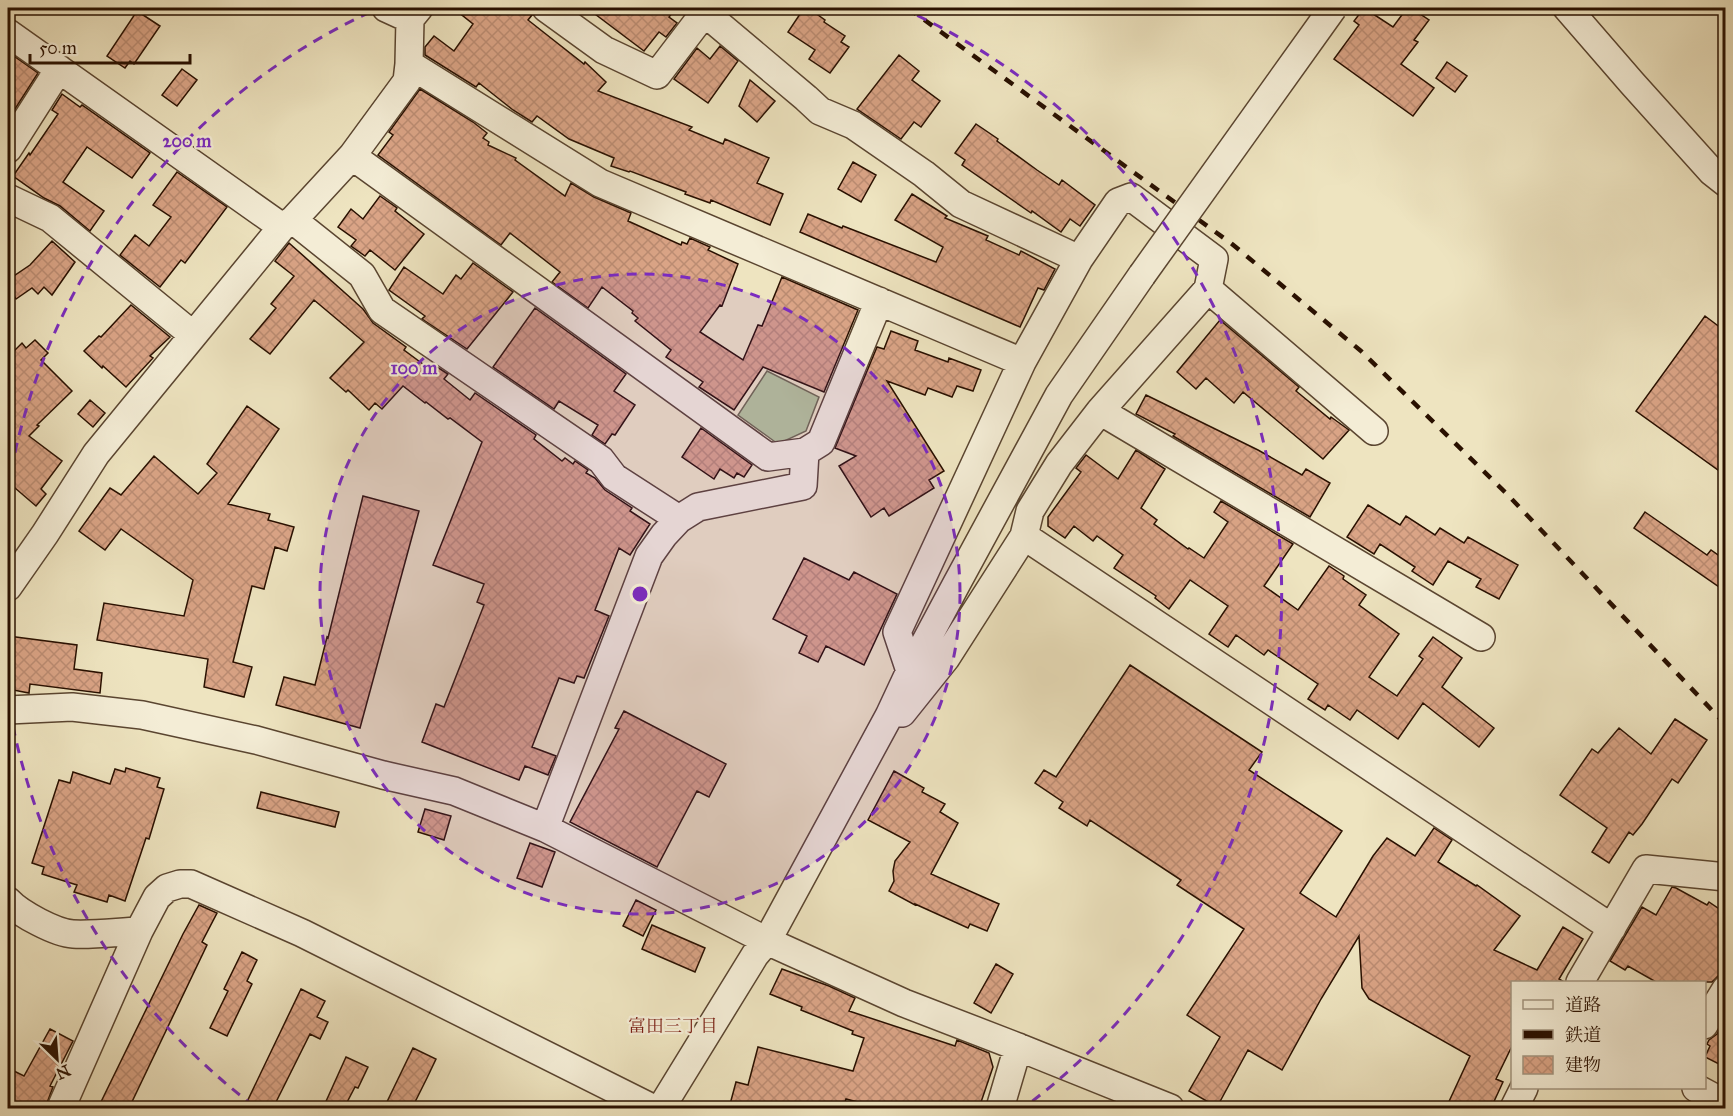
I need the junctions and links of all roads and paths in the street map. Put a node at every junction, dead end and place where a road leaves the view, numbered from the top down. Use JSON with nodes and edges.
{"nodes":[{"id":1,"x":386,"y":8,"type":"edge"},
{"id":2,"x":546,"y":8,"type":"edge"},
{"id":3,"x":1334,"y":8,"type":"edge"},
{"id":4,"x":1567,"y":8,"type":"edge"},
{"id":5,"x":702,"y":10,"type":"edge"},
{"id":6,"x":414,"y":13,"type":"edge"},
{"id":7,"x":8,"y":33,"type":"edge"},
{"id":8,"x":409,"y":64,"type":"junction"},
{"id":9,"x":59,"y":69,"type":"junction"},
{"id":10,"x":8,"y":149,"type":"edge"},
{"id":11,"x":352,"y":156,"type":"junction"},
{"id":12,"x":1725,"y":183,"type":"edge"},
{"id":13,"x":8,"y":198,"type":"edge"},
{"id":14,"x":287,"y":224,"type":"junction"},
{"id":15,"x":1079,"y":260,"type":"junction"},
{"id":16,"x":1208,"y":289,"type":"junction"},
{"id":17,"x":879,"y":301,"type":"junction"},
{"id":18,"x":193,"y":335,"type":"junction"},
{"id":19,"x":1022,"y":362,"type":"junction"},
{"id":20,"x":1100,"y":411,"type":"junction"},
{"id":21,"x":1374,"y":431,"type":"dead end"},
{"id":22,"x":805,"y":452,"type":"junction"},
{"id":23,"x":679,"y":519,"type":"junction"},
{"id":24,"x":1024,"y":536,"type":"junction"},
{"id":25,"x":8,"y":587,"type":"edge"},
{"id":26,"x":1481,"y":637,"type":"dead end"},
{"id":27,"x":910,"y":671,"type":"junction"},
{"id":28,"x":8,"y":710,"type":"edge"},
{"id":29,"x":889,"y":716,"type":"junction"},
{"id":30,"x":545,"y":828,"type":"junction"},
{"id":31,"x":1725,"y":877,"type":"edge"},
{"id":32,"x":8,"y":901,"type":"edge"},
{"id":33,"x":1612,"y":928,"type":"junction"},
{"id":34,"x":139,"y":931,"type":"junction"},
{"id":35,"x":767,"y":941,"type":"junction"},
{"id":36,"x":1581,"y":981,"type":"edge"},
{"id":37,"x":1725,"y":988,"type":"edge"},
{"id":38,"x":1706,"y":1021,"type":"edge"},
{"id":39,"x":1018,"y":1047,"type":"junction"},
{"id":40,"x":1524,"y":1089,"type":"edge"},
{"id":41,"x":1698,"y":1089,"type":"edge"},
{"id":42,"x":1725,"y":1104,"type":"edge"},
{"id":43,"x":648,"y":1107,"type":"edge"},
{"id":44,"x":61,"y":1108,"type":"edge"},
{"id":45,"x":1000,"y":1108,"type":"edge"},
{"id":46,"x":1170,"y":1108,"type":"edge"},
{"id":47,"x":1514,"y":1108,"type":"edge"}],
"edges":[{"from":1,"to":6,"type":"street"},
{"from":2,"to":5,"type":"street"},
{"from":3,"to":27,"type":"street","bridge":true},
{"from":4,"to":12,"type":"street"},
{"from":5,"to":15,"type":"street"},
{"from":6,"to":8,"type":"street"},
{"from":7,"to":9,"type":"street"},
{"from":8,"to":11,"type":"street"},
{"from":8,"to":17,"type":"street"},
{"from":9,"to":10,"type":"street"},
{"from":9,"to":14,"type":"street"},
{"from":11,"to":14,"type":"street"},
{"from":11,"to":22,"type":"street"},
{"from":13,"to":18,"type":"street"},
{"from":14,"to":18,"type":"street"},
{"from":14,"to":23,"type":"street"},
{"from":15,"to":16,"type":"street"},
{"from":15,"to":19,"type":"street"},
{"from":16,"to":20,"type":"street"},
{"from":16,"to":21,"type":"street"},
{"from":17,"to":19,"type":"street"},
{"from":17,"to":22,"type":"street"},
{"from":18,"to":25,"type":"street"},
{"from":19,"to":27,"type":"street"},
{"from":20,"to":24,"type":"street"},
{"from":20,"to":26,"type":"street"},
{"from":22,"to":23,"type":"street"},
{"from":23,"to":30,"type":"street"},
{"from":24,"to":29,"type":"street"},
{"from":24,"to":33,"type":"street"},
{"from":27,"to":29,"type":"street"},
{"from":28,"to":30,"type":"street"},
{"from":29,"to":35,"type":"street"},
{"from":30,"to":35,"type":"street"},
{"from":31,"to":33,"type":"street"},
{"from":32,"to":34,"type":"street"},
{"from":33,"to":36,"type":"street"},
{"from":34,"to":43,"type":"street"},
{"from":34,"to":44,"type":"street"},
{"from":35,"to":39,"type":"street"},
{"from":35,"to":43,"type":"street"},
{"from":37,"to":38,"type":"street"},
{"from":39,"to":45,"type":"street"},
{"from":39,"to":46,"type":"street"},
{"from":40,"to":47,"type":"street"},
{"from":41,"to":42,"type":"street"}]}
